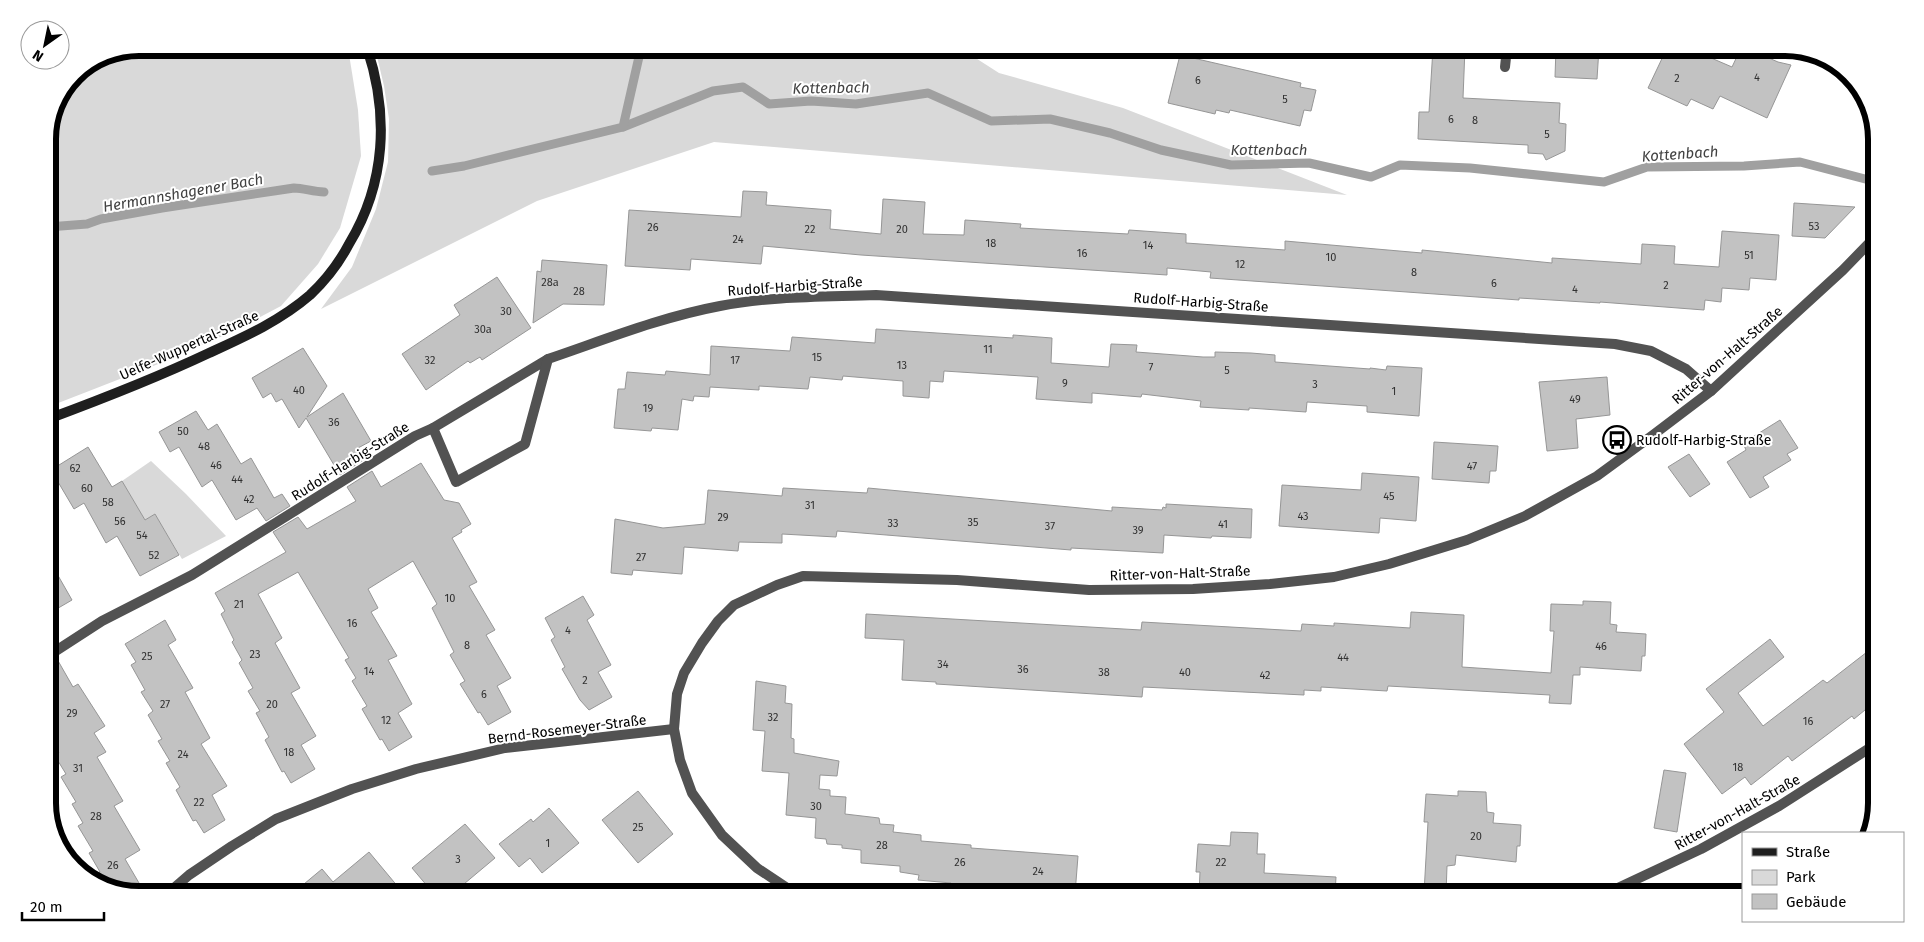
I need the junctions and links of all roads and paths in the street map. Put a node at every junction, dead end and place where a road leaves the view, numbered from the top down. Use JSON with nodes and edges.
{"nodes":[{"id":1,"x":369,"y":56,"type":"edge"},
{"id":2,"x":1507,"y":56,"type":"edge"},
{"id":3,"x":1506,"y":67,"type":"dead end"},
{"id":4,"x":1868,"y":244,"type":"edge"},
{"id":5,"x":548,"y":359,"type":"junction"},
{"id":6,"x":1711,"y":391,"type":"junction"},
{"id":7,"x":56,"y":417,"type":"edge"},
{"id":8,"x":433,"y":428,"type":"junction"},
{"id":9,"x":56,"y":651,"type":"edge"},
{"id":10,"x":674,"y":729,"type":"junction"},
{"id":11,"x":1868,"y":749,"type":"edge"},
{"id":12,"x":176,"y":886,"type":"edge"},
{"id":13,"x":784,"y":886,"type":"edge"},
{"id":14,"x":1622,"y":886,"type":"edge"}],
"edges":[{"from":1,"to":7,"type":"main road","name":"Uelfe-Wuppertal-Straße"},
{"from":2,"to":3,"type":"street"},
{"from":4,"to":6,"type":"street","name":"Ritter-von-Halt-Straße"},
{"from":5,"to":6,"type":"street","name":"Rudolf-Harbig-Straße"},
{"from":5,"to":8,"type":"street","name":"Rudolf-Harbig-Straße"},
{"from":5,"to":8,"type":"street"},
{"from":6,"to":10,"type":"street","name":"Ritter-von-Halt-Straße"},
{"from":8,"to":9,"type":"street","name":"Rudolf-Harbig-Straße"},
{"from":10,"to":12,"type":"street","name":"Bernd-Rosemeyer-Straße"},
{"from":10,"to":13,"type":"street","name":"Ritter-von-Halt-Straße"},
{"from":11,"to":14,"type":"street","name":"Ritter-von-Halt-Straße"}]}
